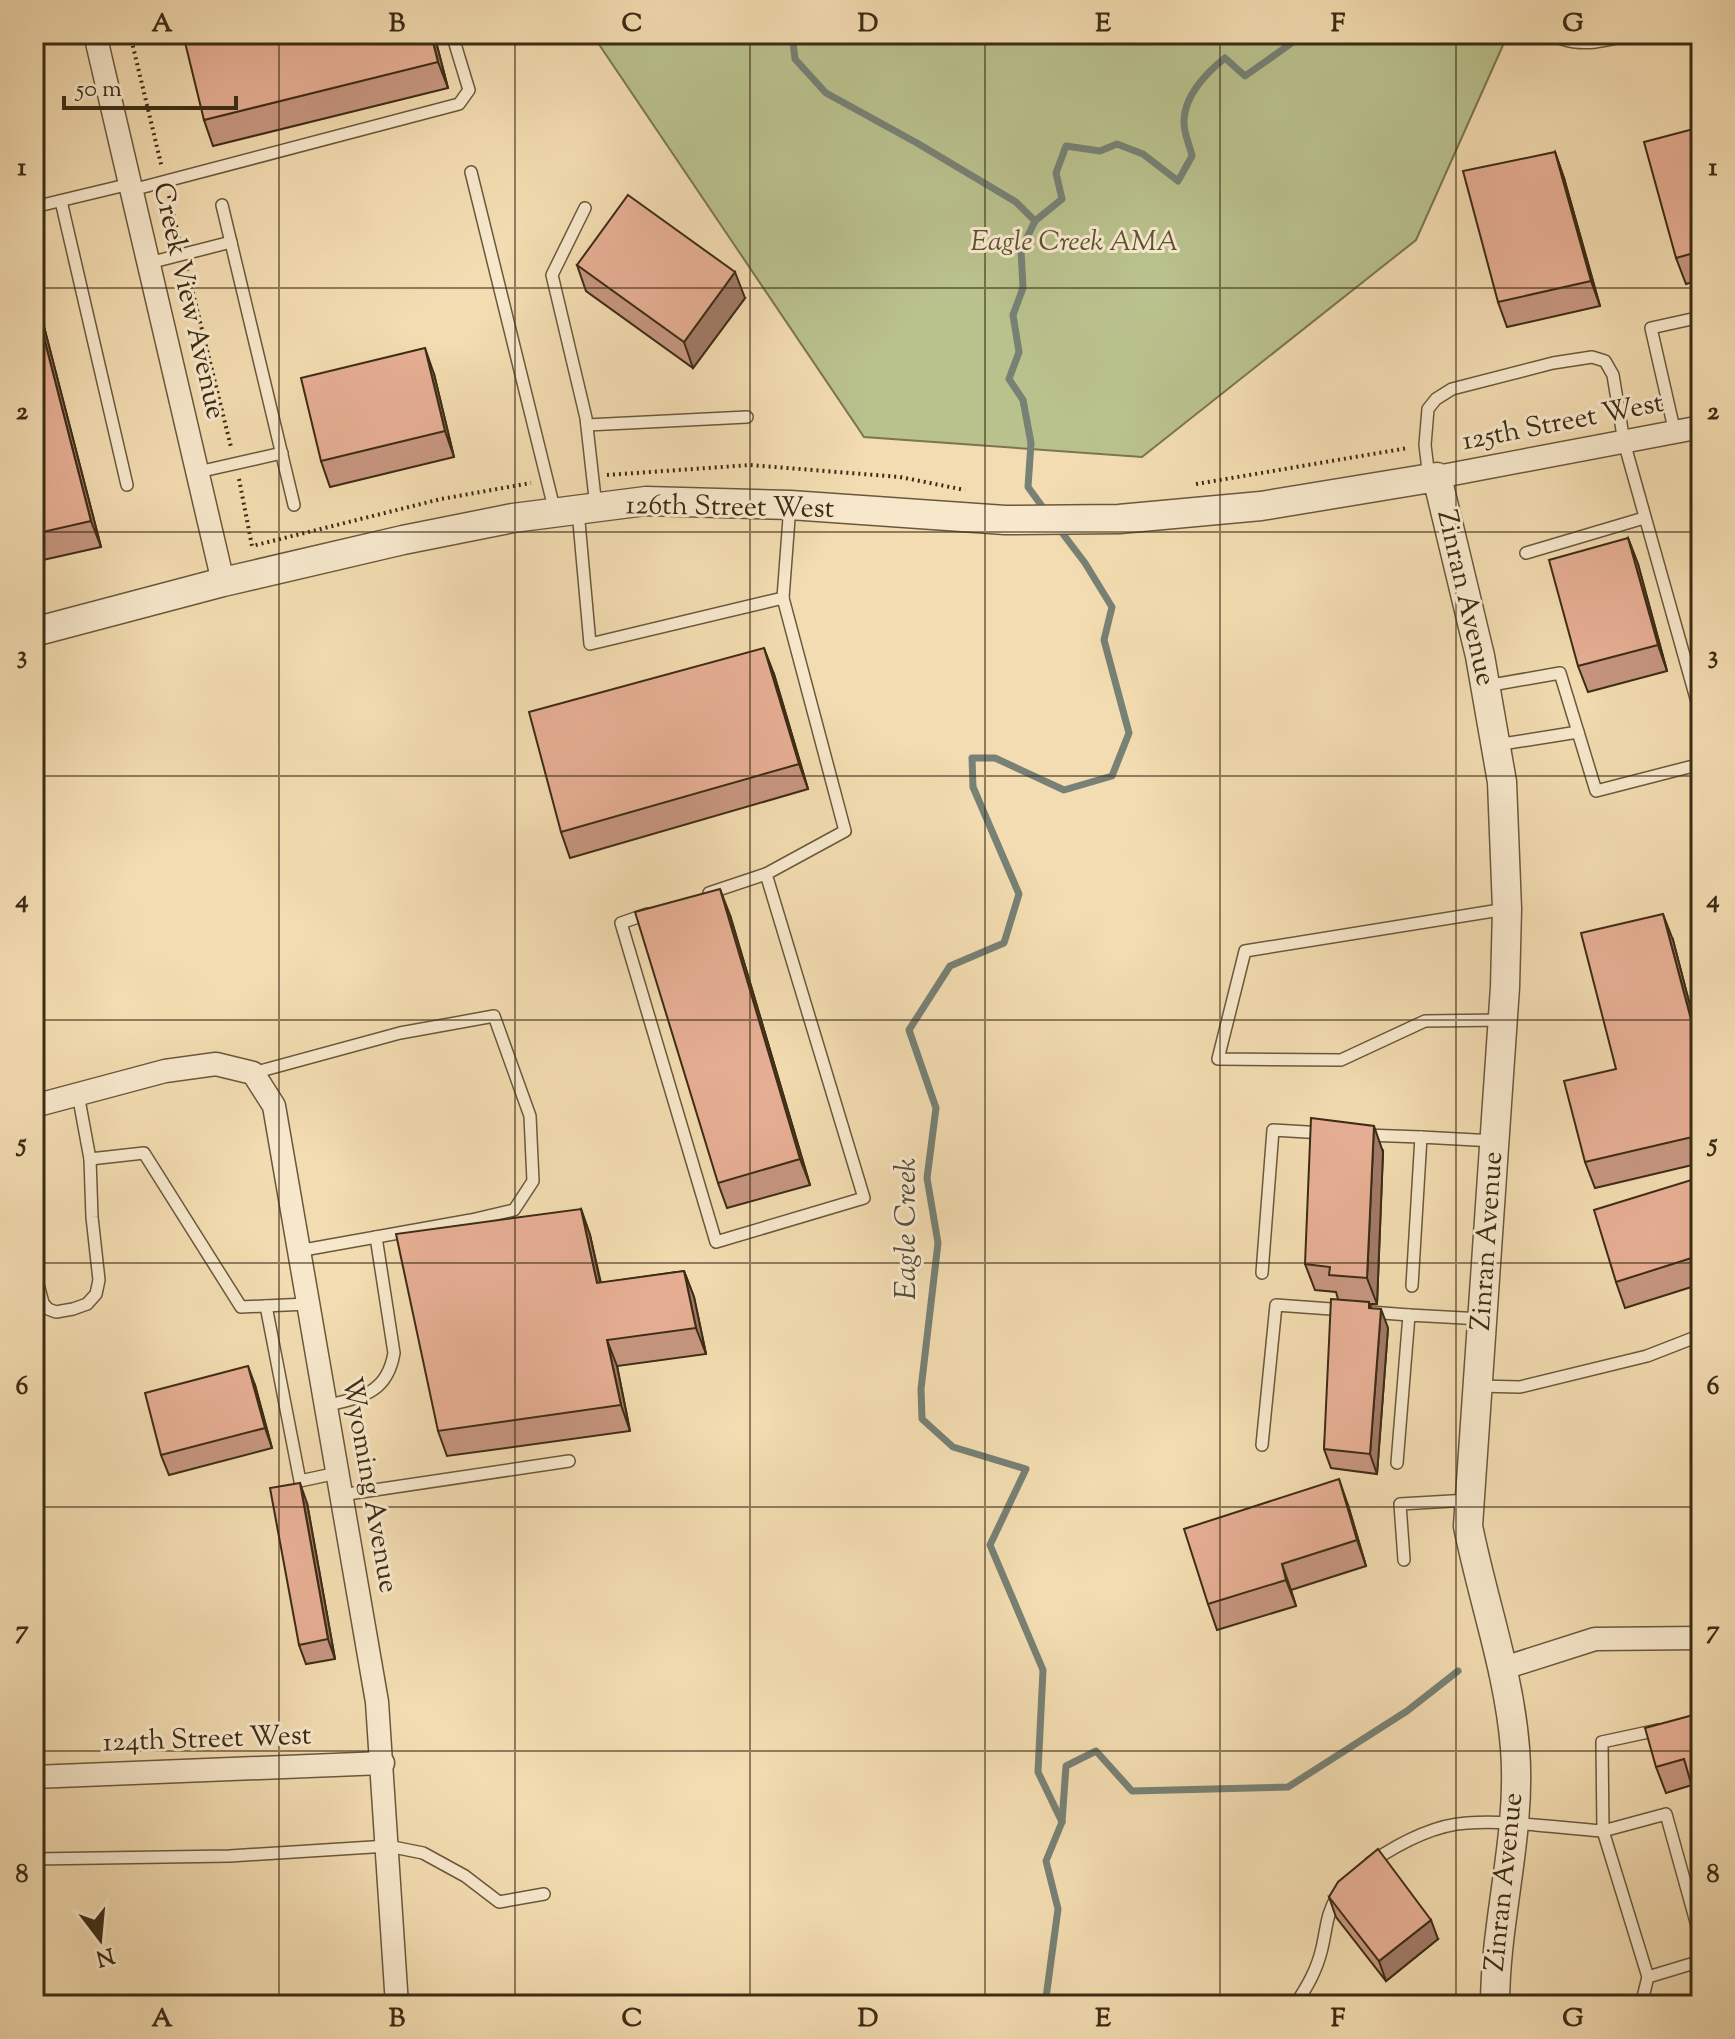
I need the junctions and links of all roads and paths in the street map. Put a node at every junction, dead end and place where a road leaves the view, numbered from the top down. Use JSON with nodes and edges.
{"nodes":[{"id":1,"x":95,"y":34,"type":"edge"},
{"id":2,"x":452,"y":34,"type":"edge"},
{"id":3,"x":1559,"y":34,"type":"edge"},
{"id":4,"x":1633,"y":34,"type":"edge"},
{"id":5,"x":471,"y":172,"type":"dead end"},
{"id":6,"x":131,"y":187,"type":"junction"},
{"id":7,"x":61,"y":201,"type":"junction"},
{"id":8,"x":222,"y":205,"type":"dead end"},
{"id":9,"x":34,"y":207,"type":"edge"},
{"id":10,"x":585,"y":208,"type":"dead end"},
{"id":11,"x":231,"y":242,"type":"junction"},
{"id":12,"x":149,"y":263,"type":"junction"},
{"id":13,"x":1701,"y":317,"type":"edge"},
{"id":14,"x":747,"y":417,"type":"dead end"},
{"id":15,"x":587,"y":425,"type":"junction"},
{"id":16,"x":1701,"y":427,"type":"edge"},
{"id":17,"x":1675,"y":433,"type":"junction"},
{"id":18,"x":1624,"y":442,"type":"junction"},
{"id":19,"x":282,"y":453,"type":"junction"},
{"id":20,"x":198,"y":472,"type":"junction"},
{"id":21,"x":1433,"y":478,"type":"junction"},
{"id":22,"x":127,"y":485,"type":"dead end"},
{"id":23,"x":294,"y":505,"type":"dead end"},
{"id":24,"x":790,"y":505,"type":"junction"},
{"id":25,"x":576,"y":510,"type":"junction"},
{"id":26,"x":1644,"y":518,"type":"junction"},
{"id":27,"x":1526,"y":553,"type":"dead end"},
{"id":28,"x":223,"y":582,"type":"junction"},
{"id":29,"x":783,"y":598,"type":"junction"},
{"id":30,"x":34,"y":632,"type":"edge"},
{"id":31,"x":1486,"y":686,"type":"junction"},
{"id":32,"x":1701,"y":716,"type":"edge"},
{"id":33,"x":1578,"y":732,"type":"junction"},
{"id":34,"x":1496,"y":745,"type":"junction"},
{"id":35,"x":1701,"y":764,"type":"edge"},
{"id":36,"x":766,"y":874,"type":"junction"},
{"id":37,"x":694,"y":898,"type":"edge"},
{"id":38,"x":665,"y":908,"type":"edge"},
{"id":39,"x":1507,"y":909,"type":"junction"},
{"id":40,"x":1503,"y":1020,"type":"junction"},
{"id":41,"x":253,"y":1073,"type":"junction"},
{"id":42,"x":78,"y":1094,"type":"junction"},
{"id":43,"x":34,"y":1106,"type":"edge"},
{"id":44,"x":1336,"y":1134,"type":"edge"},
{"id":45,"x":1350,"y":1134,"type":"edge"},
{"id":46,"x":1421,"y":1137,"type":"junction"},
{"id":47,"x":1495,"y":1141,"type":"junction"},
{"id":48,"x":90,"y":1159,"type":"junction"},
{"id":49,"x":376,"y":1237,"type":"junction"},
{"id":50,"x":298,"y":1251,"type":"junction"},
{"id":51,"x":34,"y":1269,"type":"edge"},
{"id":52,"x":1262,"y":1273,"type":"dead end"},
{"id":53,"x":1412,"y":1286,"type":"dead end"},
{"id":54,"x":307,"y":1304,"type":"junction"},
{"id":55,"x":266,"y":1306,"type":"junction"},
{"id":56,"x":1409,"y":1315,"type":"junction"},
{"id":57,"x":1483,"y":1319,"type":"junction"},
{"id":58,"x":1701,"y":1335,"type":"edge"},
{"id":59,"x":1478,"y":1386,"type":"junction"},
{"id":60,"x":325,"y":1406,"type":"junction"},
{"id":61,"x":1262,"y":1445,"type":"dead end"},
{"id":62,"x":569,"y":1461,"type":"dead end"},
{"id":63,"x":1397,"y":1463,"type":"dead end"},
{"id":64,"x":339,"y":1484,"type":"junction"},
{"id":65,"x":1470,"y":1500,"type":"junction"},
{"id":66,"x":1404,"y":1560,"type":"dead end"},
{"id":67,"x":1701,"y":1638,"type":"edge"},
{"id":68,"x":1504,"y":1668,"type":"junction"},
{"id":69,"x":34,"y":1726,"type":"edge"},
{"id":70,"x":1673,"y":1726,"type":"edge"},
{"id":71,"x":383,"y":1763,"type":"junction"},
{"id":72,"x":34,"y":1777,"type":"edge"},
{"id":73,"x":1514,"y":1825,"type":"junction"},
{"id":74,"x":1603,"y":1831,"type":"junction"},
{"id":75,"x":388,"y":1846,"type":"junction"},
{"id":76,"x":34,"y":1859,"type":"edge"},
{"id":77,"x":1361,"y":1872,"type":"edge"},
{"id":78,"x":1351,"y":1881,"type":"edge"},
{"id":79,"x":544,"y":1894,"type":"dead end"},
{"id":80,"x":1701,"y":1940,"type":"edge"},
{"id":81,"x":1701,"y":1961,"type":"edge"},
{"id":82,"x":1648,"y":1977,"type":"junction"},
{"id":83,"x":397,"y":2005,"type":"edge"},
{"id":84,"x":1295,"y":2005,"type":"edge"},
{"id":85,"x":1495,"y":2005,"type":"edge"},
{"id":86,"x":1641,"y":2005,"type":"edge"}],
"edges":[{"from":1,"to":6,"type":"street","name":"Creek View Avenue"},
{"from":2,"to":6,"type":"lane"},
{"from":3,"to":4,"type":"lane"},
{"from":5,"to":25,"type":"lane"},
{"from":6,"to":7,"type":"lane"},
{"from":6,"to":12,"type":"street","name":"Creek View Avenue"},
{"from":7,"to":9,"type":"lane"},
{"from":7,"to":22,"type":"lane"},
{"from":8,"to":11,"type":"lane"},
{"from":10,"to":15,"type":"lane"},
{"from":11,"to":12,"type":"lane"},
{"from":11,"to":19,"type":"lane"},
{"from":12,"to":20,"type":"street","name":"Creek View Avenue"},
{"from":13,"to":17,"type":"lane"},
{"from":14,"to":15,"type":"lane"},
{"from":15,"to":25,"type":"lane"},
{"from":16,"to":17,"type":"street","name":"125th Street West"},
{"from":17,"to":18,"type":"street","name":"125th Street West"},
{"from":18,"to":21,"type":"street","name":"125th Street West"},
{"from":18,"to":21,"type":"lane"},
{"from":18,"to":26,"type":"lane"},
{"from":19,"to":20,"type":"lane"},
{"from":19,"to":23,"type":"lane"},
{"from":20,"to":28,"type":"street","name":"Creek View Avenue"},
{"from":21,"to":24,"type":"street","name":"126th Street West"},
{"from":21,"to":31,"type":"street","name":"Zinran Avenue"},
{"from":24,"to":25,"type":"street","name":"126th Street West"},
{"from":24,"to":29,"type":"lane"},
{"from":25,"to":28,"type":"street","name":"126th Street West"},
{"from":25,"to":29,"type":"lane"},
{"from":26,"to":27,"type":"lane"},
{"from":26,"to":32,"type":"lane"},
{"from":28,"to":30,"type":"street","name":"126th Street West"},
{"from":29,"to":36,"type":"lane"},
{"from":31,"to":33,"type":"lane"},
{"from":31,"to":34,"type":"street","name":"Zinran Avenue"},
{"from":33,"to":34,"type":"lane"},
{"from":33,"to":35,"type":"lane"},
{"from":34,"to":39,"type":"street","name":"Zinran Avenue"},
{"from":36,"to":37,"type":"lane"},
{"from":36,"to":38,"type":"lane"},
{"from":39,"to":40,"type":"street","name":"Zinran Avenue"},
{"from":39,"to":40,"type":"lane"},
{"from":40,"to":47,"type":"street","name":"Zinran Avenue"},
{"from":41,"to":42,"type":"street"},
{"from":41,"to":49,"type":"lane"},
{"from":41,"to":50,"type":"street","name":"Wyoming Avenue"},
{"from":42,"to":43,"type":"street"},
{"from":42,"to":48,"type":"lane"},
{"from":44,"to":52,"type":"lane"},
{"from":45,"to":46,"type":"lane"},
{"from":46,"to":47,"type":"lane"},
{"from":46,"to":53,"type":"lane"},
{"from":47,"to":57,"type":"street","name":"Zinran Avenue"},
{"from":48,"to":51,"type":"lane"},
{"from":48,"to":55,"type":"lane"},
{"from":49,"to":50,"type":"lane"},
{"from":49,"to":60,"type":"lane"},
{"from":50,"to":54,"type":"street","name":"Wyoming Avenue"},
{"from":54,"to":55,"type":"lane"},
{"from":54,"to":60,"type":"street","name":"Wyoming Avenue"},
{"from":55,"to":64,"type":"lane"},
{"from":56,"to":57,"type":"lane"},
{"from":56,"to":61,"type":"lane"},
{"from":56,"to":63,"type":"lane"},
{"from":57,"to":59,"type":"street","name":"Zinran Avenue"},
{"from":58,"to":59,"type":"lane"},
{"from":59,"to":65,"type":"street","name":"Zinran Avenue"},
{"from":60,"to":64,"type":"street","name":"Wyoming Avenue"},
{"from":62,"to":64,"type":"lane"},
{"from":64,"to":71,"type":"street","name":"Wyoming Avenue"},
{"from":65,"to":66,"type":"lane"},
{"from":65,"to":68,"type":"street","name":"Zinran Avenue"},
{"from":67,"to":68,"type":"street"},
{"from":68,"to":73,"type":"street","name":"Zinran Avenue"},
{"from":69,"to":72,"type":"lane"},
{"from":70,"to":74,"type":"lane"},
{"from":71,"to":72,"type":"street","name":"124th Street West"},
{"from":71,"to":75,"type":"street","name":"Wyoming Avenue"},
{"from":73,"to":74,"type":"lane"},
{"from":73,"to":77,"type":"lane"},
{"from":73,"to":85,"type":"street","name":"Zinran Avenue"},
{"from":74,"to":80,"type":"lane"},
{"from":74,"to":82,"type":"lane"},
{"from":75,"to":76,"type":"lane"},
{"from":75,"to":79,"type":"lane"},
{"from":75,"to":83,"type":"street","name":"Wyoming Avenue"},
{"from":78,"to":84,"type":"lane"},
{"from":81,"to":82,"type":"lane"},
{"from":82,"to":86,"type":"lane"}]}
